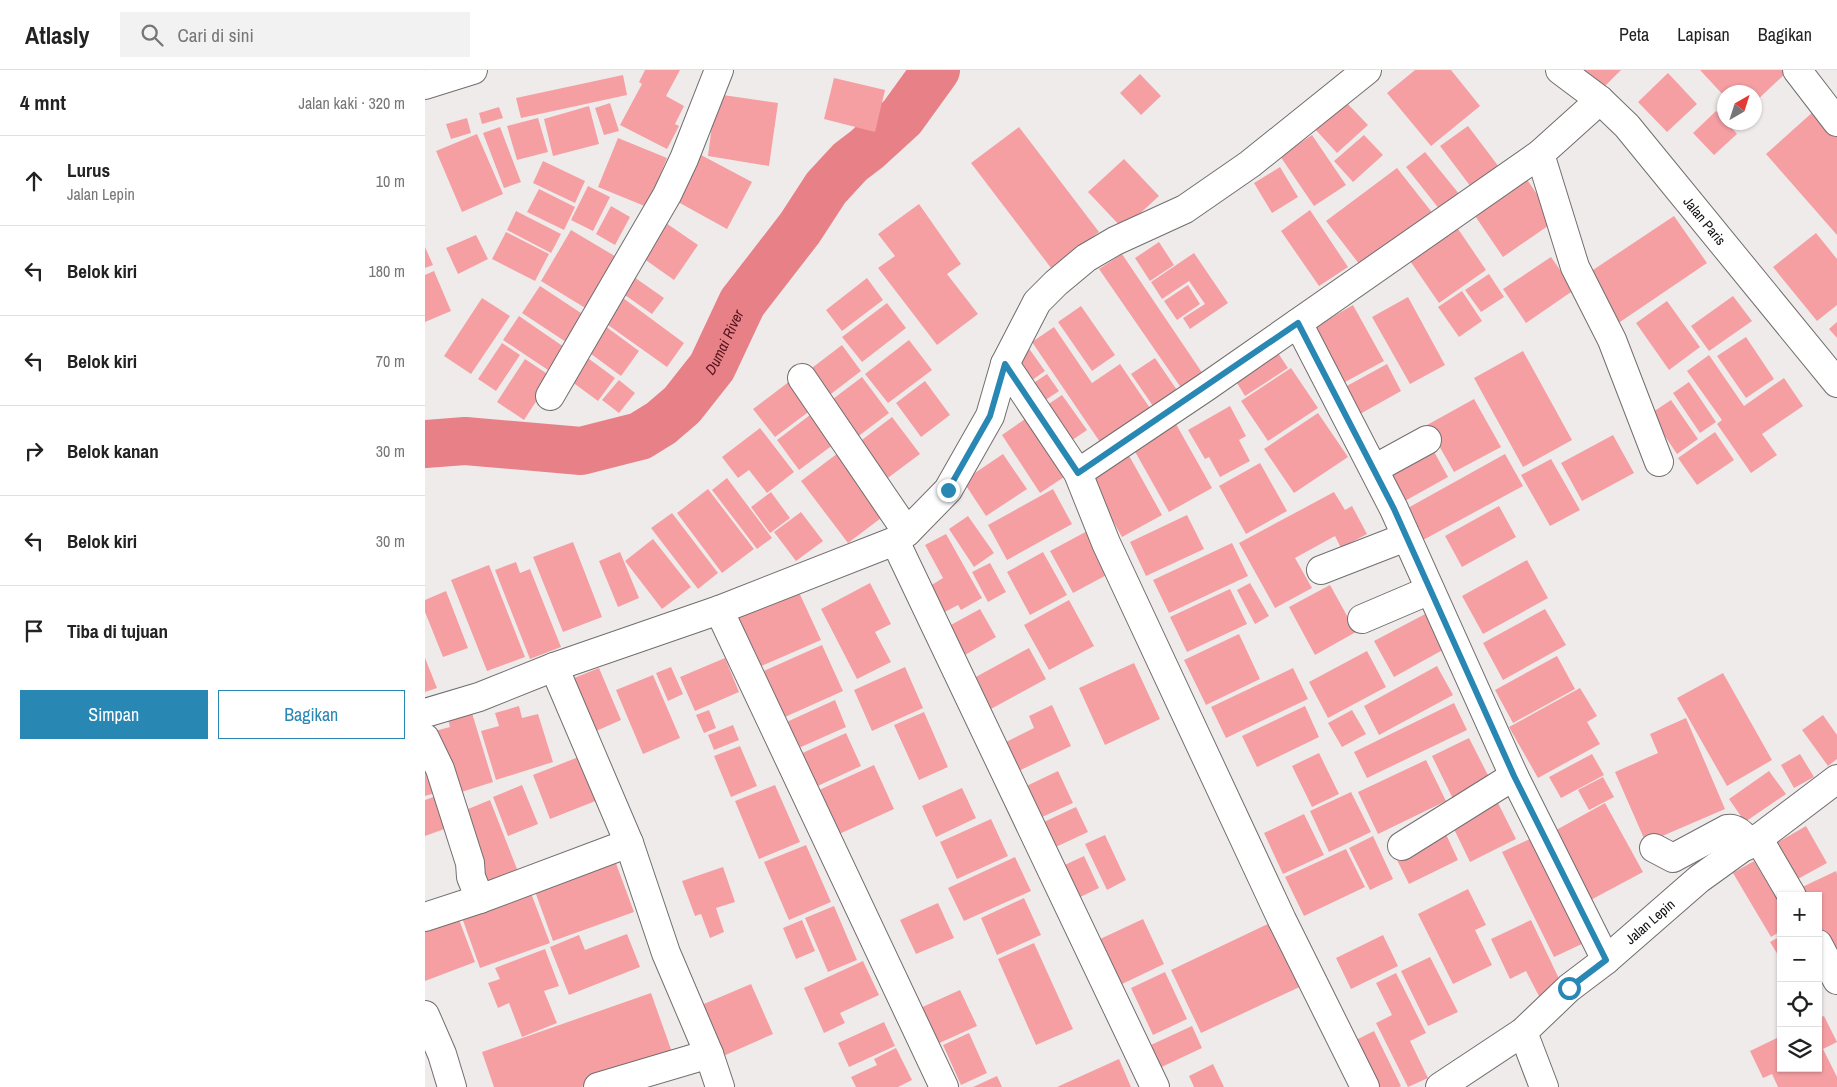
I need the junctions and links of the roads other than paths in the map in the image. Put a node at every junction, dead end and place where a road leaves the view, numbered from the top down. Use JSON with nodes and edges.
{"nodes":[{"id":1,"x":473,"y":70,"type":"edge"},
{"id":2,"x":719,"y":70,"type":"edge"},
{"id":3,"x":1367,"y":70,"type":"edge"},
{"id":4,"x":1559,"y":70,"type":"edge"},
{"id":5,"x":1797,"y":70,"type":"edge"},
{"id":6,"x":425,"y":85,"type":"edge"},
{"id":7,"x":1600,"y":100,"type":"junction"},
{"id":8,"x":1837,"y":122,"type":"edge"},
{"id":9,"x":1540,"y":154,"type":"junction"},
{"id":10,"x":1298,"y":323,"type":"junction"},
{"id":11,"x":1005,"y":364,"type":"junction"},
{"id":12,"x":802,"y":378,"type":"dead end"},
{"id":13,"x":1837,"y":383,"type":"edge"},
{"id":14,"x":550,"y":396,"type":"dead end"},
{"id":15,"x":1427,"y":440,"type":"dead end"},
{"id":16,"x":1659,"y":462,"type":"dead end"},
{"id":17,"x":1374,"y":469,"type":"junction"},
{"id":18,"x":1078,"y":473,"type":"junction"},
{"id":19,"x":901,"y":537,"type":"junction"},
{"id":20,"x":1406,"y":537,"type":"junction"},
{"id":21,"x":1321,"y":570,"type":"dead end"},
{"id":22,"x":1429,"y":590,"type":"junction"},
{"id":23,"x":719,"y":610,"type":"junction"},
{"id":24,"x":1362,"y":619,"type":"dead end"},
{"id":25,"x":554,"y":667,"type":"junction"},
{"id":26,"x":425,"y":713,"type":"edge"},
{"id":27,"x":425,"y":738,"type":"edge"},
{"id":28,"x":1514,"y":776,"type":"junction"},
{"id":29,"x":1837,"y":779,"type":"edge"},
{"id":30,"x":1755,"y":841,"type":"junction"},
{"id":31,"x":629,"y":844,"type":"junction"},
{"id":32,"x":1402,"y":846,"type":"dead end"},
{"id":33,"x":1655,"y":848,"type":"dead end"},
{"id":34,"x":1789,"y":892,"type":"edge"},
{"id":35,"x":480,"y":898,"type":"junction"},
{"id":36,"x":425,"y":917,"type":"edge"},
{"id":37,"x":1822,"y":952,"type":"edge"},
{"id":38,"x":1606,"y":960,"type":"junction"},
{"id":39,"x":1837,"y":980,"type":"edge"},
{"id":40,"x":425,"y":1015,"type":"edge"},
{"id":41,"x":1523,"y":1032,"type":"junction"},
{"id":42,"x":709,"y":1054,"type":"junction"},
{"id":43,"x":434,"y":1056,"type":"edge"},
{"id":44,"x":452,"y":1087,"type":"edge"},
{"id":45,"x":598,"y":1087,"type":"edge"},
{"id":46,"x":720,"y":1087,"type":"edge"},
{"id":47,"x":944,"y":1087,"type":"edge"},
{"id":48,"x":1155,"y":1087,"type":"edge"},
{"id":49,"x":1365,"y":1087,"type":"edge"},
{"id":50,"x":1440,"y":1087,"type":"edge"},
{"id":51,"x":1544,"y":1087,"type":"edge"}],
"edges":[{"from":1,"to":6,"type":"street"},
{"from":2,"to":14,"type":"street"},
{"from":3,"to":11,"type":"street"},
{"from":4,"to":7,"type":"street","name":"Jalan Paris"},
{"from":5,"to":8,"type":"street"},
{"from":7,"to":9,"type":"street"},
{"from":7,"to":13,"type":"street","name":"Jalan Paris"},
{"from":9,"to":10,"type":"street"},
{"from":9,"to":16,"type":"street"},
{"from":10,"to":17,"type":"street"},
{"from":10,"to":18,"type":"street"},
{"from":11,"to":18,"type":"street"},
{"from":11,"to":19,"type":"street"},
{"from":12,"to":19,"type":"street"},
{"from":15,"to":17,"type":"street"},
{"from":17,"to":20,"type":"street"},
{"from":18,"to":49,"type":"street"},
{"from":19,"to":23,"type":"street"},
{"from":19,"to":48,"type":"street"},
{"from":20,"to":21,"type":"street"},
{"from":20,"to":22,"type":"street"},
{"from":22,"to":24,"type":"street"},
{"from":22,"to":28,"type":"street"},
{"from":23,"to":25,"type":"street"},
{"from":23,"to":47,"type":"street"},
{"from":25,"to":26,"type":"street"},
{"from":25,"to":31,"type":"street"},
{"from":27,"to":35,"type":"street"},
{"from":28,"to":32,"type":"street"},
{"from":28,"to":38,"type":"street"},
{"from":29,"to":30,"type":"street","name":"Jalan Lepin"},
{"from":30,"to":33,"type":"street"},
{"from":30,"to":34,"type":"street"},
{"from":30,"to":38,"type":"street","name":"Jalan Lepin"},
{"from":31,"to":35,"type":"street"},
{"from":31,"to":42,"type":"street"},
{"from":35,"to":36,"type":"street"},
{"from":37,"to":39,"type":"street"},
{"from":38,"to":41,"type":"street","name":"Jalan Lepin"},
{"from":40,"to":43,"type":"street"},
{"from":41,"to":50,"type":"street","name":"Jalan Lepin"},
{"from":41,"to":51,"type":"street"},
{"from":42,"to":45,"type":"street"},
{"from":42,"to":46,"type":"street"},
{"from":43,"to":44,"type":"street"}]}
